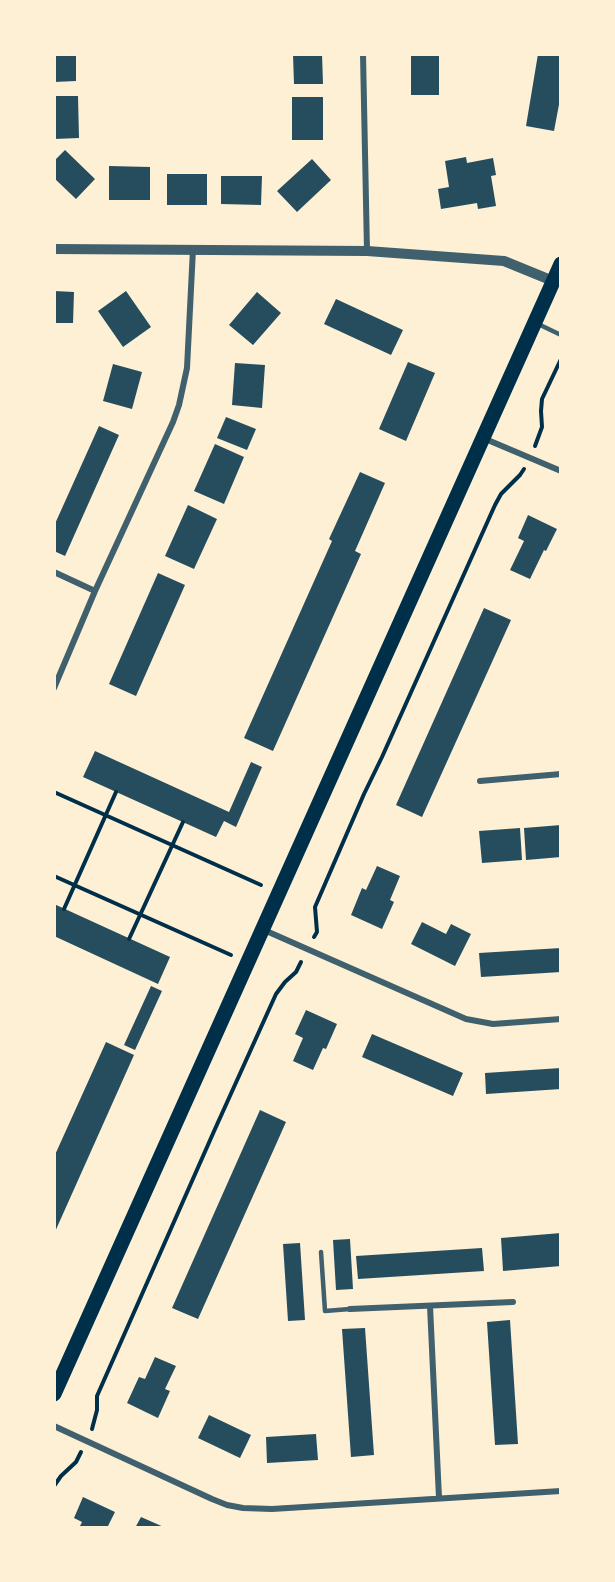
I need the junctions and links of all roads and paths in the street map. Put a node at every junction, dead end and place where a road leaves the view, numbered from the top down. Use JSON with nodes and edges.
{"nodes":[{"id":1,"x":363,"y":54,"type":"edge"},
{"id":2,"x":54,"y":249,"type":"edge"},
{"id":3,"x":193,"y":249,"type":"junction"},
{"id":4,"x":367,"y":250,"type":"junction"},
{"id":5,"x":561,"y":264,"type":"edge"},
{"id":6,"x":553,"y":281,"type":"junction"},
{"id":7,"x":535,"y":322,"type":"junction"},
{"id":8,"x":561,"y":335,"type":"edge"},
{"id":9,"x":561,"y":359,"type":"edge"},
{"id":10,"x":483,"y":437,"type":"junction"},
{"id":11,"x":530,"y":457,"type":"junction"},
{"id":12,"x":561,"y":471,"type":"edge"},
{"id":13,"x":54,"y":572,"type":"edge"},
{"id":14,"x":96,"y":591,"type":"junction"},
{"id":15,"x":54,"y":688,"type":"edge"},
{"id":16,"x":561,"y":774,"type":"edge"},
{"id":17,"x":480,"y":781,"type":"dead end"},
{"id":18,"x":54,"y":792,"type":"edge"},
{"id":19,"x":116,"y":792,"type":"dead end"},
{"id":20,"x":106,"y":815,"type":"junction"},
{"id":21,"x":183,"y":822,"type":"dead end"},
{"id":22,"x":172,"y":845,"type":"junction"},
{"id":23,"x":54,"y":876,"type":"edge"},
{"id":24,"x":75,"y":886,"type":"junction"},
{"id":25,"x":279,"y":893,"type":"junction"},
{"id":26,"x":64,"y":909,"type":"dead end"},
{"id":27,"x":141,"y":915,"type":"junction"},
{"id":28,"x":263,"y":929,"type":"junction"},
{"id":29,"x":129,"y":939,"type":"dead end"},
{"id":30,"x":308,"y":949,"type":"junction"},
{"id":31,"x":248,"y":963,"type":"junction"},
{"id":32,"x":561,"y":1019,"type":"edge"},
{"id":33,"x":321,"y":1252,"type":"dead end"},
{"id":34,"x":513,"y":1302,"type":"dead end"},
{"id":35,"x":430,"y":1306,"type":"junction"},
{"id":36,"x":350,"y":1309,"type":"joint"},
{"id":37,"x":54,"y":1394,"type":"edge"},
{"id":38,"x":54,"y":1426,"type":"edge"},
{"id":39,"x":87,"y":1442,"type":"junction"},
{"id":40,"x":54,"y":1486,"type":"edge"},
{"id":41,"x":561,"y":1491,"type":"edge"},
{"id":42,"x":439,"y":1498,"type":"junction"}],
"edges":[{"from":1,"to":4,"type":"street"},
{"from":2,"to":3,"type":"street"},
{"from":3,"to":4,"type":"street"},
{"from":3,"to":14,"type":"street"},
{"from":4,"to":6,"type":"street"},
{"from":5,"to":6,"type":"main road"},
{"from":6,"to":7,"type":"main road"},
{"from":7,"to":8,"type":"lane"},
{"from":7,"to":10,"type":"main road"},
{"from":9,"to":11,"type":"path"},
{"from":10,"to":11,"type":"street"},
{"from":10,"to":25,"type":"main road"},
{"from":11,"to":12,"type":"street"},
{"from":11,"to":30,"type":"path"},
{"from":13,"to":14,"type":"street"},
{"from":14,"to":15,"type":"street"},
{"from":16,"to":17,"type":"street"},
{"from":18,"to":20,"type":"path"},
{"from":19,"to":20,"type":"path"},
{"from":20,"to":22,"type":"path"},
{"from":20,"to":24,"type":"path"},
{"from":21,"to":22,"type":"path"},
{"from":22,"to":25,"type":"path"},
{"from":22,"to":27,"type":"path"},
{"from":23,"to":24,"type":"path"},
{"from":24,"to":26,"type":"path"},
{"from":24,"to":27,"type":"path"},
{"from":25,"to":28,"type":"main road"},
{"from":27,"to":29,"type":"path"},
{"from":27,"to":31,"type":"path"},
{"from":28,"to":30,"type":"street"},
{"from":28,"to":31,"type":"main road"},
{"from":30,"to":32,"type":"street"},
{"from":30,"to":39,"type":"path"},
{"from":31,"to":37,"type":"main road"},
{"from":33,"to":36,"type":"lane"},
{"from":34,"to":35,"type":"street"},
{"from":35,"to":36,"type":"street"},
{"from":35,"to":42,"type":"street"},
{"from":38,"to":39,"type":"street"},
{"from":39,"to":40,"type":"path"},
{"from":39,"to":42,"type":"street"},
{"from":41,"to":42,"type":"street"}]}
